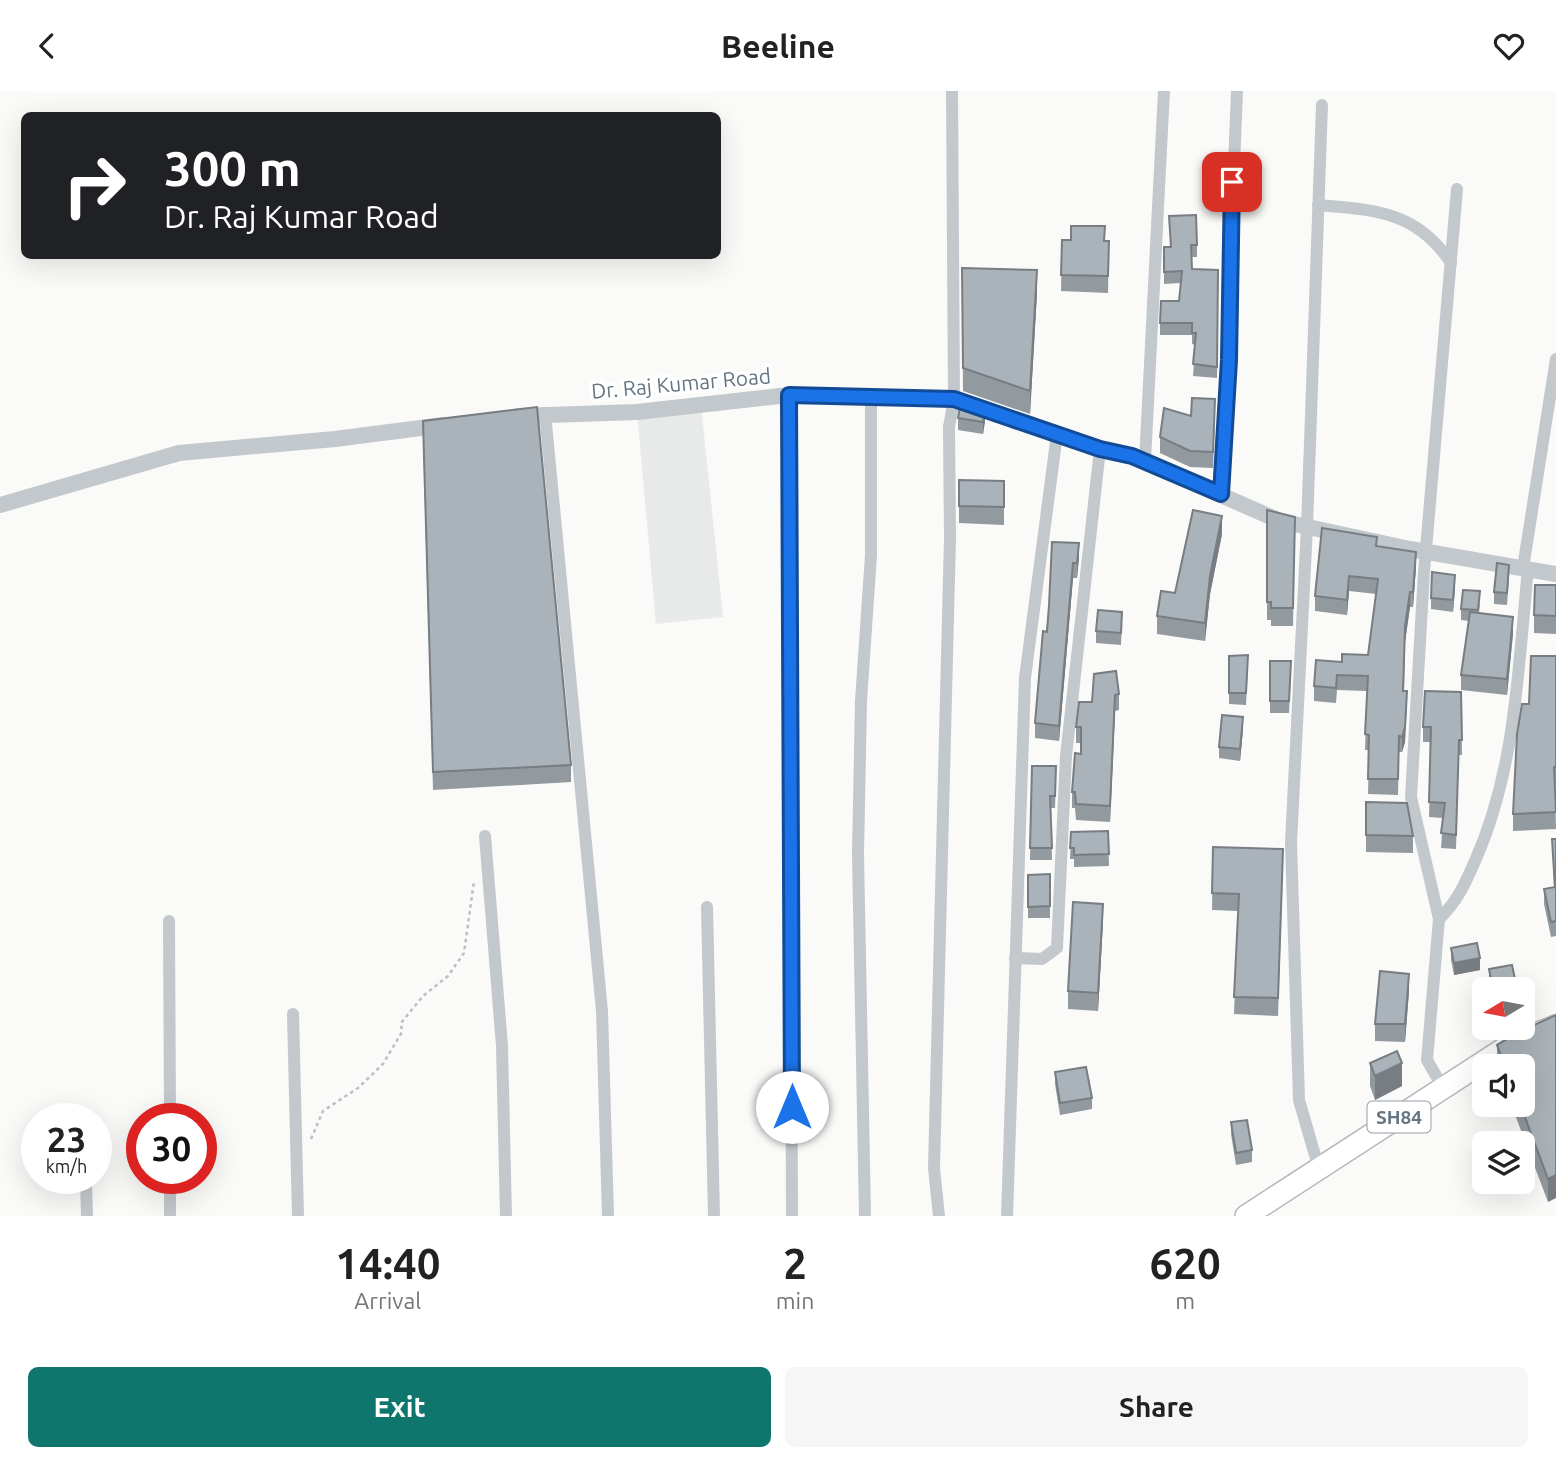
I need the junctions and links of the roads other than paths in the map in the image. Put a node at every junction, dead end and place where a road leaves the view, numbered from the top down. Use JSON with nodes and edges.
{"nodes":[{"id":1,"x":952,"y":91,"type":"edge"},
{"id":2,"x":1164,"y":91,"type":"edge"},
{"id":3,"x":1237,"y":91,"type":"edge"},
{"id":4,"x":1322,"y":105,"type":"dead end"},
{"id":5,"x":1457,"y":188,"type":"dead end"},
{"id":6,"x":1318,"y":205,"type":"junction"},
{"id":7,"x":1451,"y":264,"type":"junction"},
{"id":8,"x":1556,"y":359,"type":"edge"},
{"id":9,"x":789,"y":395,"type":"junction"},
{"id":10,"x":871,"y":396,"type":"junction"},
{"id":11,"x":954,"y":399,"type":"junction"},
{"id":12,"x":545,"y":413,"type":"junction"},
{"id":13,"x":504,"y":418,"type":"edge"},
{"id":14,"x":463,"y":423,"type":"edge"},
{"id":15,"x":1057,"y":434,"type":"junction"},
{"id":16,"x":1100,"y":449,"type":"junction"},
{"id":17,"x":1145,"y":461,"type":"junction"},
{"id":18,"x":1221,"y":494,"type":"junction"},
{"id":19,"x":0,"y":505,"type":"edge"},
{"id":20,"x":1307,"y":527,"type":"junction"},
{"id":21,"x":1426,"y":551,"type":"junction"},
{"id":22,"x":1526,"y":569,"type":"junction"},
{"id":23,"x":1556,"y":574,"type":"edge"},
{"id":24,"x":485,"y":836,"type":"dead end"},
{"id":25,"x":707,"y":907,"type":"dead end"},
{"id":26,"x":1439,"y":919,"type":"junction"},
{"id":27,"x":169,"y":921,"type":"dead end"},
{"id":28,"x":1015,"y":958,"type":"junction"},
{"id":29,"x":293,"y":1014,"type":"dead end"},
{"id":30,"x":1556,"y":1026,"type":"edge"},
{"id":31,"x":1443,"y":1088,"type":"junction"},
{"id":32,"x":170,"y":1103,"type":"edge"},
{"id":33,"x":1319,"y":1169,"type":"junction"},
{"id":34,"x":86,"y":1194,"type":"edge"},
{"id":35,"x":170,"y":1194,"type":"edge"},
{"id":36,"x":87,"y":1216,"type":"edge"},
{"id":37,"x":170,"y":1216,"type":"edge"},
{"id":38,"x":298,"y":1216,"type":"edge"},
{"id":39,"x":506,"y":1216,"type":"edge"},
{"id":40,"x":608,"y":1216,"type":"edge"},
{"id":41,"x":714,"y":1216,"type":"edge"},
{"id":42,"x":792,"y":1216,"type":"edge"},
{"id":43,"x":865,"y":1216,"type":"edge"},
{"id":44,"x":939,"y":1216,"type":"edge"},
{"id":45,"x":1007,"y":1216,"type":"edge"},
{"id":46,"x":1246,"y":1216,"type":"edge"}],
"edges":[{"from":1,"to":11,"type":"street"},
{"from":2,"to":17,"type":"street"},
{"from":3,"to":18,"type":"street"},
{"from":4,"to":6,"type":"street"},
{"from":5,"to":7,"type":"street"},
{"from":6,"to":7,"type":"street"},
{"from":6,"to":20,"type":"street"},
{"from":7,"to":21,"type":"street"},
{"from":8,"to":22,"type":"street"},
{"from":9,"to":10,"type":"street","name":"Dr. Raj Kumar Road"},
{"from":9,"to":12,"type":"street","name":"Dr. Raj Kumar Road"},
{"from":9,"to":42,"type":"street"},
{"from":10,"to":11,"type":"street","name":"Dr. Raj Kumar Road"},
{"from":10,"to":43,"type":"street"},
{"from":11,"to":15,"type":"street","name":"Dr. Raj Kumar Road"},
{"from":11,"to":44,"type":"street"},
{"from":12,"to":13,"type":"street","name":"Dr. Raj Kumar Road"},
{"from":12,"to":40,"type":"street"},
{"from":14,"to":19,"type":"street"},
{"from":15,"to":16,"type":"street","name":"Dr. Raj Kumar Road"},
{"from":15,"to":28,"type":"street"},
{"from":16,"to":17,"type":"street","name":"Dr. Raj Kumar Road"},
{"from":16,"to":28,"type":"street"},
{"from":17,"to":18,"type":"street","name":"Dr. Raj Kumar Road"},
{"from":18,"to":20,"type":"street","name":"Dr. Raj Kumar Road"},
{"from":20,"to":21,"type":"street","name":"Dr. Raj Kumar Road"},
{"from":20,"to":33,"type":"street"},
{"from":21,"to":22,"type":"street","name":"Dr. Raj Kumar Road"},
{"from":21,"to":26,"type":"street"},
{"from":22,"to":23,"type":"street","name":"Dr. Raj Kumar Road"},
{"from":22,"to":26,"type":"street"},
{"from":24,"to":39,"type":"street"},
{"from":25,"to":41,"type":"street"},
{"from":26,"to":31,"type":"street"},
{"from":27,"to":32,"type":"street"},
{"from":28,"to":45,"type":"street"},
{"from":29,"to":38,"type":"street"},
{"from":30,"to":31,"type":"main road","number":"SH84"},
{"from":31,"to":33,"type":"main road","number":"SH84"},
{"from":33,"to":46,"type":"main road","number":"SH84"},
{"from":34,"to":36,"type":"street"},
{"from":35,"to":37,"type":"street"}]}
